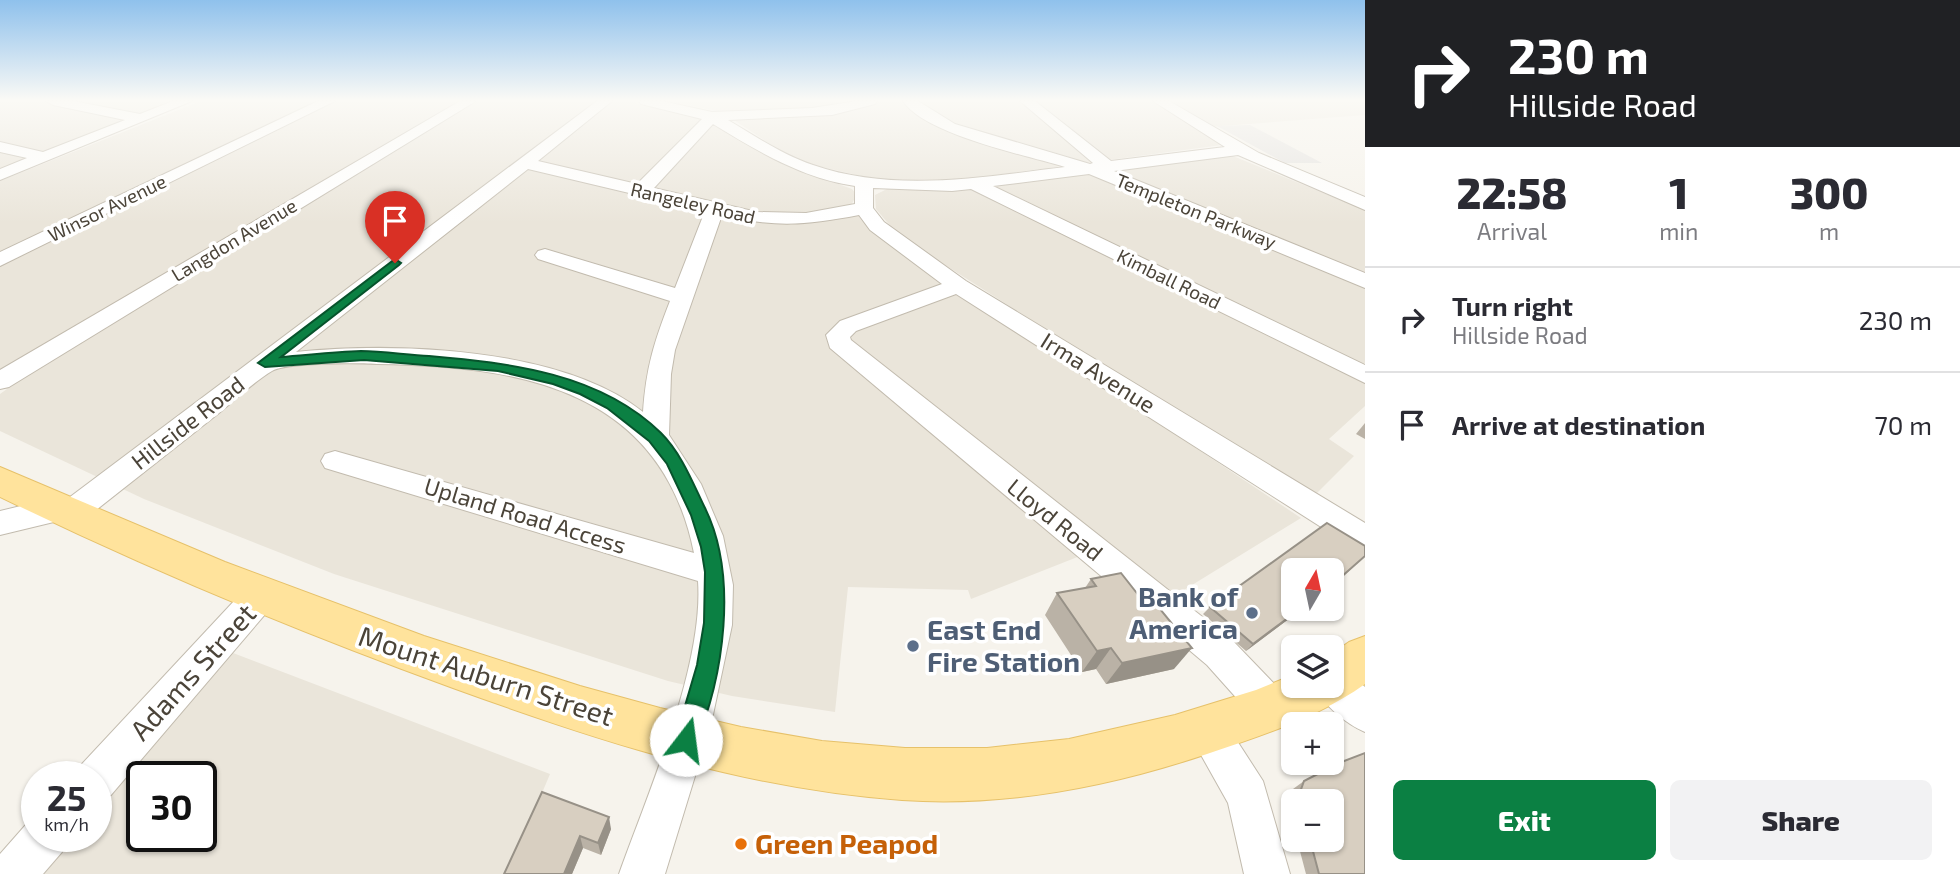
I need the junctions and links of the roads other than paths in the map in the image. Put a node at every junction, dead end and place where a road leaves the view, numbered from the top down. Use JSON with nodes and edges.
{"nodes":[{"id":1,"x":82,"y":142,"type":"edge"},
{"id":2,"x":242,"y":142,"type":"edge"},
{"id":3,"x":399,"y":142,"type":"edge"},
{"id":4,"x":551,"y":142,"type":"edge"},
{"id":5,"x":688,"y":142,"type":"edge"},
{"id":6,"x":755,"y":142,"type":"edge"},
{"id":7,"x":998,"y":142,"type":"edge"},
{"id":8,"x":1078,"y":142,"type":"edge"},
{"id":9,"x":1226,"y":142,"type":"edge"},
{"id":10,"x":0,"y":148,"type":"edge"},
{"id":11,"x":1239,"y":150,"type":"junction"},
{"id":12,"x":43,"y":158,"type":"junction"},
{"id":13,"x":524,"y":163,"type":"junction"},
{"id":14,"x":1107,"y":166,"type":"junction"},
{"id":15,"x":1086,"y":169,"type":"junction"},
{"id":16,"x":0,"y":175,"type":"edge"},
{"id":17,"x":864,"y":183,"type":"junction"},
{"id":18,"x":973,"y":183,"type":"junction"},
{"id":19,"x":641,"y":191,"type":"junction"},
{"id":20,"x":1365,"y":204,"type":"edge"},
{"id":21,"x":864,"y":208,"type":"junction"},
{"id":22,"x":715,"y":209,"type":"junction"},
{"id":23,"x":545,"y":256,"type":"dead end"},
{"id":24,"x":0,"y":260,"type":"edge"},
{"id":25,"x":1365,"y":281,"type":"edge"},
{"id":26,"x":958,"y":286,"type":"junction"},
{"id":27,"x":683,"y":298,"type":"junction"},
{"id":28,"x":265,"y":363,"type":"junction"},
{"id":29,"x":1365,"y":375,"type":"edge"},
{"id":30,"x":0,"y":381,"type":"edge"},
{"id":31,"x":655,"y":437,"type":"junction"},
{"id":32,"x":335,"y":461,"type":"dead end"},
{"id":33,"x":0,"y":481,"type":"edge"},
{"id":34,"x":64,"y":512,"type":"junction"},
{"id":35,"x":0,"y":523,"type":"edge"},
{"id":36,"x":1365,"y":539,"type":"edge"},
{"id":37,"x":714,"y":572,"type":"junction"},
{"id":38,"x":261,"y":595,"type":"junction"},
{"id":39,"x":1365,"y":657,"type":"edge"},
{"id":40,"x":1344,"y":672,"type":"edge"},
{"id":41,"x":1344,"y":693,"type":"edge"},
{"id":42,"x":1293,"y":698,"type":"edge"},
{"id":43,"x":1271,"y":708,"type":"junction"},
{"id":44,"x":1365,"y":713,"type":"edge"},
{"id":45,"x":1207,"y":730,"type":"junction"},
{"id":46,"x":686,"y":740,"type":"junction"},
{"id":47,"x":112,"y":762,"type":"edge"},
{"id":48,"x":32,"y":852,"type":"edge"},
{"id":49,"x":13,"y":874,"type":"edge"},
{"id":50,"x":642,"y":874,"type":"edge"},
{"id":51,"x":1267,"y":874,"type":"edge"}],
"edges":[{"from":1,"to":12,"type":"street"},
{"from":2,"to":24,"type":"street","name":"Winsor Avenue"},
{"from":3,"to":30,"type":"street","name":"Langdon Avenue"},
{"from":4,"to":13,"type":"street","name":"Hillside Road"},
{"from":5,"to":19,"type":"street"},
{"from":6,"to":17,"type":"street"},
{"from":7,"to":15,"type":"street","name":"Templeton Parkway"},
{"from":8,"to":14,"type":"street"},
{"from":9,"to":11,"type":"street"},
{"from":10,"to":12,"type":"street"},
{"from":11,"to":14,"type":"street"},
{"from":11,"to":20,"type":"street"},
{"from":12,"to":16,"type":"street"},
{"from":13,"to":19,"type":"street","name":"Rangeley Road"},
{"from":13,"to":28,"type":"street","name":"Hillside Road"},
{"from":14,"to":15,"type":"street"},
{"from":15,"to":18,"type":"street"},
{"from":15,"to":25,"type":"street","name":"Templeton Parkway"},
{"from":17,"to":18,"type":"street"},
{"from":17,"to":21,"type":"street"},
{"from":18,"to":29,"type":"street","name":"Kimball Road"},
{"from":19,"to":22,"type":"street","name":"Rangeley Road"},
{"from":21,"to":22,"type":"street","name":"Rangeley Road"},
{"from":21,"to":26,"type":"street","name":"Irma Avenue"},
{"from":22,"to":27,"type":"street"},
{"from":23,"to":27,"type":"street"},
{"from":26,"to":36,"type":"street","name":"Irma Avenue"},
{"from":26,"to":43,"type":"street","name":"Lloyd Road"},
{"from":27,"to":31,"type":"street"},
{"from":28,"to":31,"type":"street"},
{"from":28,"to":34,"type":"street","name":"Hillside Road"},
{"from":31,"to":37,"type":"street"},
{"from":32,"to":37,"type":"street","name":"Upland Road Access"},
{"from":33,"to":34,"type":"main road","name":"Mount Auburn Street"},
{"from":34,"to":35,"type":"street"},
{"from":34,"to":38,"type":"main road","name":"Mount Auburn Street"},
{"from":37,"to":46,"type":"street"},
{"from":38,"to":46,"type":"main road","name":"Mount Auburn Street"},
{"from":38,"to":47,"type":"street","name":"Adams Street"},
{"from":39,"to":40,"type":"main road"},
{"from":41,"to":44,"type":"street"},
{"from":42,"to":43,"type":"main road","name":"Mount Auburn Street"},
{"from":43,"to":45,"type":"main road","name":"Mount Auburn Street"},
{"from":45,"to":46,"type":"main road","name":"Mount Auburn Street"},
{"from":45,"to":51,"type":"street"},
{"from":46,"to":50,"type":"street"},
{"from":48,"to":49,"type":"street"}]}
